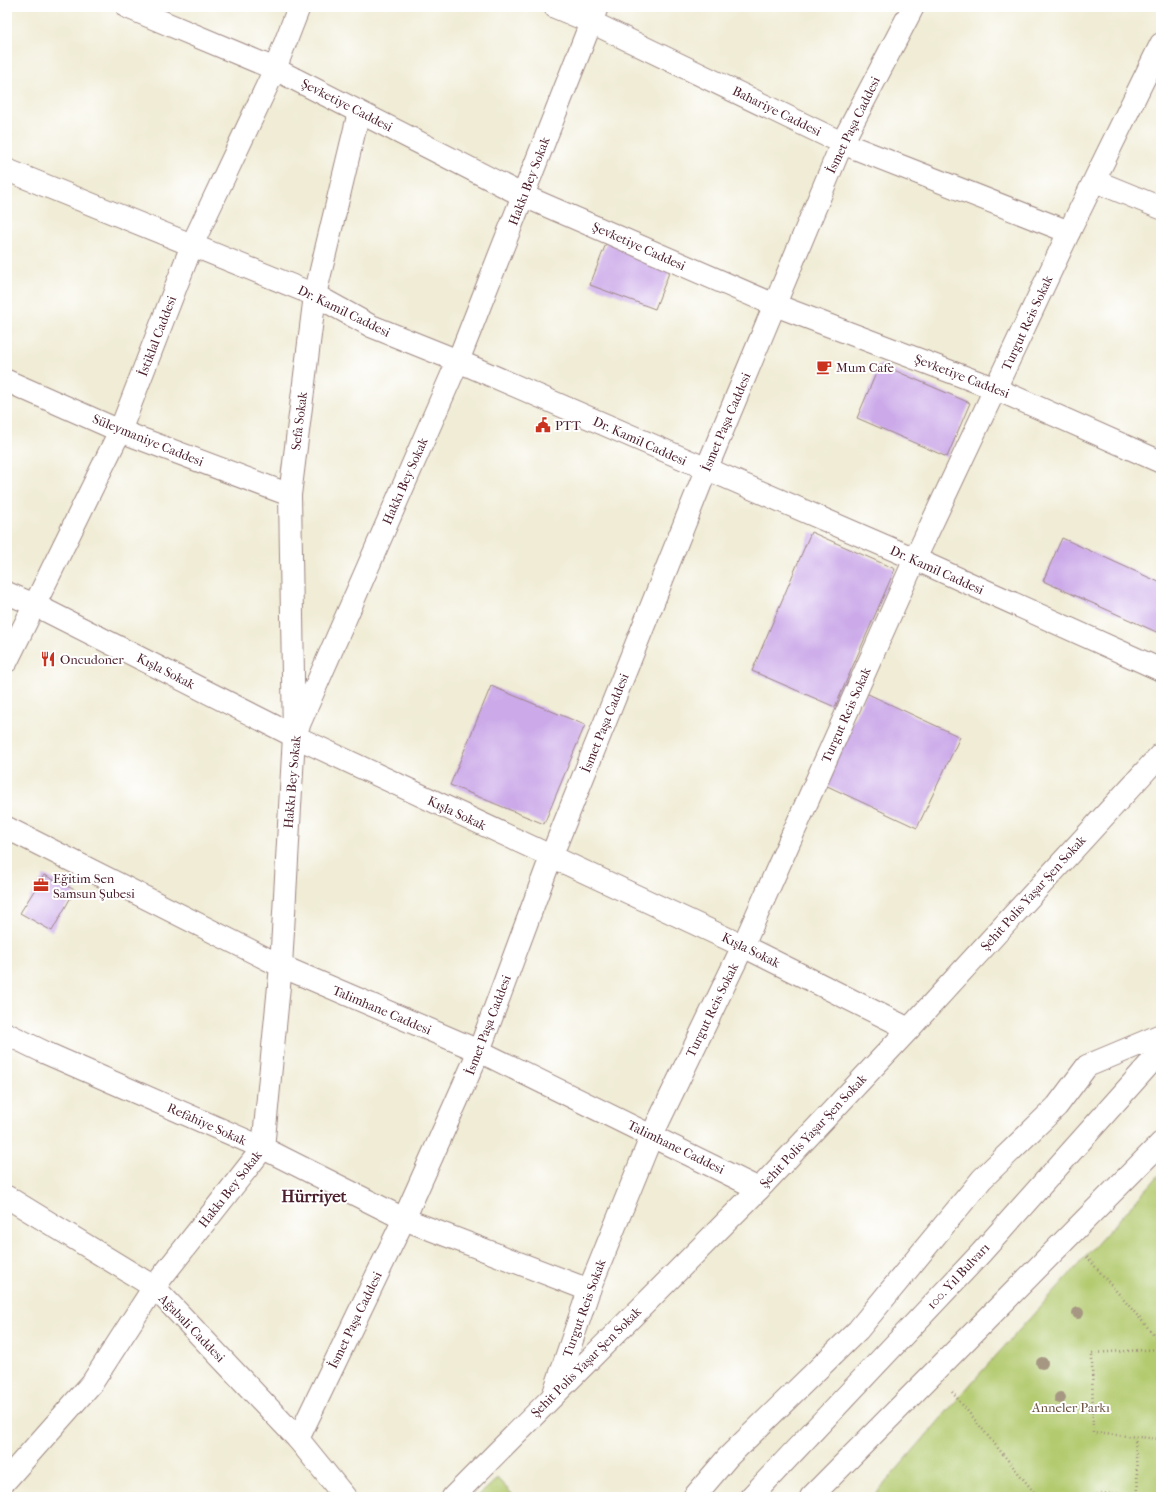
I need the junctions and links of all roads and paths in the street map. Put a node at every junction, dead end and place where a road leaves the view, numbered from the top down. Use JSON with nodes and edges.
{"nodes":[{"id":1,"x":127,"y":7,"type":"edge"},
{"id":2,"x":299,"y":7,"type":"edge"},
{"id":3,"x":555,"y":7,"type":"edge"},
{"id":4,"x":912,"y":7,"type":"edge"},
{"id":5,"x":594,"y":14,"type":"edge"},
{"id":6,"x":1161,"y":44,"type":"edge"},
{"id":7,"x":275,"y":69,"type":"junction"},
{"id":8,"x":359,"y":112,"type":"junction"},
{"id":9,"x":842,"y":142,"type":"junction"},
{"id":10,"x":7,"y":170,"type":"edge"},
{"id":11,"x":1095,"y":181,"type":"junction"},
{"id":12,"x":524,"y":196,"type":"junction"},
{"id":13,"x":1161,"y":208,"type":"edge"},
{"id":14,"x":1069,"y":232,"type":"junction"},
{"id":15,"x":192,"y":245,"type":"junction"},
{"id":16,"x":315,"y":295,"type":"junction"},
{"id":17,"x":775,"y":305,"type":"junction"},
{"id":18,"x":458,"y":361,"type":"junction"},
{"id":19,"x":7,"y":381,"type":"edge"},
{"id":20,"x":996,"y":389,"type":"junction"},
{"id":21,"x":120,"y":431,"type":"junction"},
{"id":22,"x":1161,"y":462,"type":"edge"},
{"id":23,"x":706,"y":470,"type":"junction"},
{"id":24,"x":290,"y":495,"type":"junction"},
{"id":25,"x":915,"y":559,"type":"junction"},
{"id":26,"x":7,"y":593,"type":"edge"},
{"id":27,"x":34,"y":605,"type":"junction"},
{"id":28,"x":7,"y":661,"type":"edge"},
{"id":29,"x":1161,"y":670,"type":"edge"},
{"id":30,"x":294,"y":736,"type":"junction"},
{"id":31,"x":1161,"y":754,"type":"edge"},
{"id":32,"x":7,"y":828,"type":"edge"},
{"id":33,"x":551,"y":857,"type":"junction"},
{"id":34,"x":743,"y":946,"type":"junction"},
{"id":35,"x":281,"y":966,"type":"junction"},
{"id":36,"x":909,"y":1029,"type":"junction"},
{"id":37,"x":7,"y":1034,"type":"edge"},
{"id":38,"x":1161,"y":1035,"type":"edge"},
{"id":39,"x":479,"y":1051,"type":"junction"},
{"id":40,"x":1161,"y":1051,"type":"edge"},
{"id":41,"x":652,"y":1136,"type":"junction"},
{"id":42,"x":263,"y":1148,"type":"junction"},
{"id":43,"x":1155,"y":1149,"type":"edge"},
{"id":44,"x":759,"y":1189,"type":"junction"},
{"id":45,"x":7,"y":1197,"type":"edge"},
{"id":46,"x":404,"y":1219,"type":"junction"},
{"id":47,"x":1069,"y":1236,"type":"junction"},
{"id":48,"x":154,"y":1287,"type":"junction"},
{"id":49,"x":589,"y":1290,"type":"junction"},
{"id":50,"x":1161,"y":1343,"type":"edge"},
{"id":51,"x":1161,"y":1349,"type":"edge"},
{"id":52,"x":936,"y":1371,"type":"junction"},
{"id":53,"x":553,"y":1396,"type":"junction"},
{"id":54,"x":1135,"y":1438,"type":"junction"},
{"id":55,"x":298,"y":1439,"type":"junction"},
{"id":56,"x":1161,"y":1439,"type":"edge"},
{"id":57,"x":7,"y":1479,"type":"edge"},
{"id":58,"x":345,"y":1497,"type":"edge"},
{"id":59,"x":453,"y":1497,"type":"edge"},
{"id":60,"x":694,"y":1497,"type":"edge"},
{"id":61,"x":751,"y":1497,"type":"edge"},
{"id":62,"x":811,"y":1497,"type":"edge"},
{"id":63,"x":1038,"y":1497,"type":"edge"},
{"id":64,"x":1094,"y":1497,"type":"edge"}],
"edges":[{"from":1,"to":7,"type":"street","name":"Şevketiye Caddesi"},
{"from":2,"to":7,"type":"street","name":"İstiklal Caddesi"},
{"from":3,"to":5,"type":"street","name":"Bahariye Caddesi"},
{"from":4,"to":9,"type":"street","name":"İsmet Paşa Caddesi"},
{"from":5,"to":9,"type":"street","name":"Bahariye Caddesi"},
{"from":5,"to":12,"type":"street","name":"Hakkı Bey Sokak"},
{"from":6,"to":11,"type":"street","name":"Turgut Reis Sokak"},
{"from":7,"to":8,"type":"street","name":"Şevketiye Caddesi"},
{"from":7,"to":15,"type":"street","name":"İstiklal Caddesi"},
{"from":8,"to":12,"type":"street","name":"Şevketiye Caddesi"},
{"from":8,"to":16,"type":"street","name":"Sefa Sokak"},
{"from":9,"to":14,"type":"street","name":"Bahariye Caddesi"},
{"from":9,"to":17,"type":"street","name":"İsmet Paşa Caddesi"},
{"from":10,"to":15,"type":"street","name":"Dr. Kamil Caddesi"},
{"from":11,"to":13,"type":"street"},
{"from":11,"to":14,"type":"street","name":"Turgut Reis Sokak"},
{"from":12,"to":17,"type":"street","name":"Şevketiye Caddesi"},
{"from":12,"to":18,"type":"street","name":"Hakkı Bey Sokak"},
{"from":14,"to":20,"type":"street","name":"Turgut Reis Sokak"},
{"from":15,"to":16,"type":"street","name":"Dr. Kamil Caddesi"},
{"from":15,"to":21,"type":"street","name":"İstiklal Caddesi"},
{"from":16,"to":18,"type":"street","name":"Dr. Kamil Caddesi"},
{"from":16,"to":24,"type":"street","name":"Sefa Sokak"},
{"from":17,"to":20,"type":"street","name":"Şevketiye Caddesi"},
{"from":17,"to":23,"type":"street","name":"İsmet Paşa Caddesi"},
{"from":18,"to":23,"type":"street","name":"Dr. Kamil Caddesi"},
{"from":18,"to":30,"type":"street","name":"Hakkı Bey Sokak"},
{"from":19,"to":21,"type":"street","name":"Süleymaniye Caddesi"},
{"from":20,"to":22,"type":"street","name":"Şevketiye Caddesi"},
{"from":20,"to":25,"type":"street","name":"Turgut Reis Sokak"},
{"from":21,"to":24,"type":"street","name":"Süleymaniye Caddesi"},
{"from":21,"to":27,"type":"street","name":"İstiklal Caddesi"},
{"from":23,"to":25,"type":"street","name":"Dr. Kamil Caddesi"},
{"from":23,"to":33,"type":"street","name":"İsmet Paşa Caddesi"},
{"from":24,"to":30,"type":"street","name":"Sefa Sokak"},
{"from":25,"to":29,"type":"street","name":"Dr. Kamil Caddesi"},
{"from":25,"to":34,"type":"street","name":"Turgut Reis Sokak"},
{"from":26,"to":27,"type":"street","name":"Kışla Sokak"},
{"from":27,"to":28,"type":"street","name":"İstiklal Caddesi"},
{"from":27,"to":30,"type":"street","name":"Kışla Sokak"},
{"from":30,"to":33,"type":"street","name":"Kışla Sokak"},
{"from":30,"to":35,"type":"street","name":"Hakkı Bey Sokak"},
{"from":31,"to":36,"type":"street","name":"Şehit Polis Yaşar Şen Sokak"},
{"from":32,"to":35,"type":"street","name":"Talimhane Caddesi"},
{"from":33,"to":34,"type":"street","name":"Kışla Sokak"},
{"from":33,"to":39,"type":"street","name":"İsmet Paşa Caddesi"},
{"from":34,"to":36,"type":"street","name":"Kışla Sokak"},
{"from":34,"to":41,"type":"street","name":"Turgut Reis Sokak"},
{"from":35,"to":39,"type":"street","name":"Talimhane Caddesi"},
{"from":35,"to":42,"type":"street","name":"Hakkı Bey Sokak"},
{"from":36,"to":44,"type":"street","name":"Şehit Polis Yaşar Şen Sokak"},
{"from":37,"to":42,"type":"street","name":"Refahiye Sokak"},
{"from":38,"to":60,"type":"street"},
{"from":39,"to":41,"type":"street","name":"Talimhane Caddesi"},
{"from":39,"to":46,"type":"street","name":"İsmet Paşa Caddesi"},
{"from":40,"to":61,"type":"street","name":"100. Yıl Bulvarı"},
{"from":41,"to":44,"type":"street","name":"Talimhane Caddesi"},
{"from":41,"to":49,"type":"street","name":"Turgut Reis Sokak"},
{"from":42,"to":46,"type":"street","name":"Refahiye Sokak"},
{"from":42,"to":48,"type":"street","name":"Hakkı Bey Sokak"},
{"from":43,"to":47,"type":"street"},
{"from":44,"to":53,"type":"street","name":"Şehit Polis Yaşar Şen Sokak"},
{"from":45,"to":48,"type":"street","name":"Ağabali Caddesi"},
{"from":46,"to":49,"type":"street","name":"Refahiye Sokak"},
{"from":46,"to":55,"type":"street","name":"İsmet Paşa Caddesi"},
{"from":47,"to":50,"type":"path"},
{"from":47,"to":52,"type":"street"},
{"from":48,"to":55,"type":"street","name":"Ağabali Caddesi"},
{"from":48,"to":57,"type":"street","name":"Hakkı Bey Sokak"},
{"from":49,"to":53,"type":"street","name":"Turgut Reis Sokak"},
{"from":51,"to":54,"type":"path"},
{"from":52,"to":62,"type":"street"},
{"from":52,"to":63,"type":"path"},
{"from":53,"to":59,"type":"street","name":"Şehit Polis Yaşar Şen Sokak"},
{"from":54,"to":56,"type":"path"},
{"from":54,"to":64,"type":"path"},
{"from":55,"to":58,"type":"street","name":"Ağabali Caddesi"}]}
